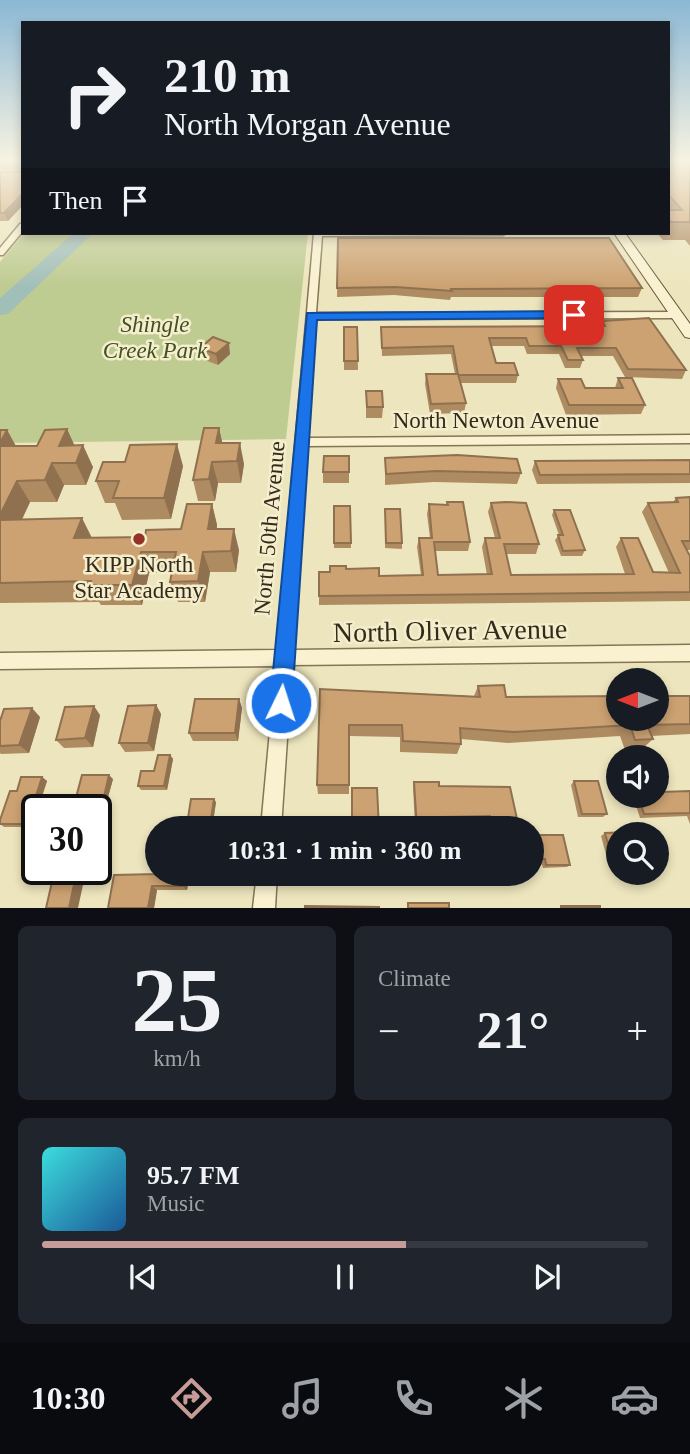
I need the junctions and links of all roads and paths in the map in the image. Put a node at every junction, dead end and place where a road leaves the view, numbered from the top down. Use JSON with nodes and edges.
{"nodes":[{"id":1,"x":21,"y":228,"type":"edge"},
{"id":2,"x":0,"y":234,"type":"edge"},
{"id":3,"x":15,"y":234,"type":"junction"},
{"id":4,"x":318,"y":235,"type":"edge"},
{"id":5,"x":621,"y":235,"type":"edge"},
{"id":6,"x":0,"y":253,"type":"edge"},
{"id":7,"x":677,"y":314,"type":"junction"},
{"id":8,"x":311,"y":316,"type":"junction"},
{"id":9,"x":690,"y":334,"type":"edge"},
{"id":10,"x":690,"y":439,"type":"edge"},
{"id":11,"x":302,"y":442,"type":"junction"},
{"id":12,"x":690,"y":653,"type":"edge"},
{"id":13,"x":284,"y":658,"type":"junction"},
{"id":14,"x":0,"y":662,"type":"edge"},
{"id":15,"x":272,"y":816,"type":"edge"},
{"id":16,"x":266,"y":886,"type":"edge"},
{"id":17,"x":264,"y":908,"type":"edge"}],
"edges":[{"from":1,"to":3,"type":"street"},
{"from":2,"to":3,"type":"street"},
{"from":3,"to":6,"type":"street"},
{"from":4,"to":8,"type":"street","name":"North 50th Avenue"},
{"from":5,"to":7,"type":"street"},
{"from":7,"to":8,"type":"street"},
{"from":7,"to":9,"type":"street"},
{"from":8,"to":11,"type":"street","name":"North 50th Avenue"},
{"from":10,"to":11,"type":"street","name":"North Newton Avenue"},
{"from":11,"to":13,"type":"street","name":"North 50th Avenue"},
{"from":12,"to":13,"type":"street","name":"North Oliver Avenue"},
{"from":13,"to":14,"type":"street","name":"North Oliver Avenue"},
{"from":13,"to":15,"type":"street","name":"North 50th Avenue"},
{"from":16,"to":17,"type":"street"}]}
